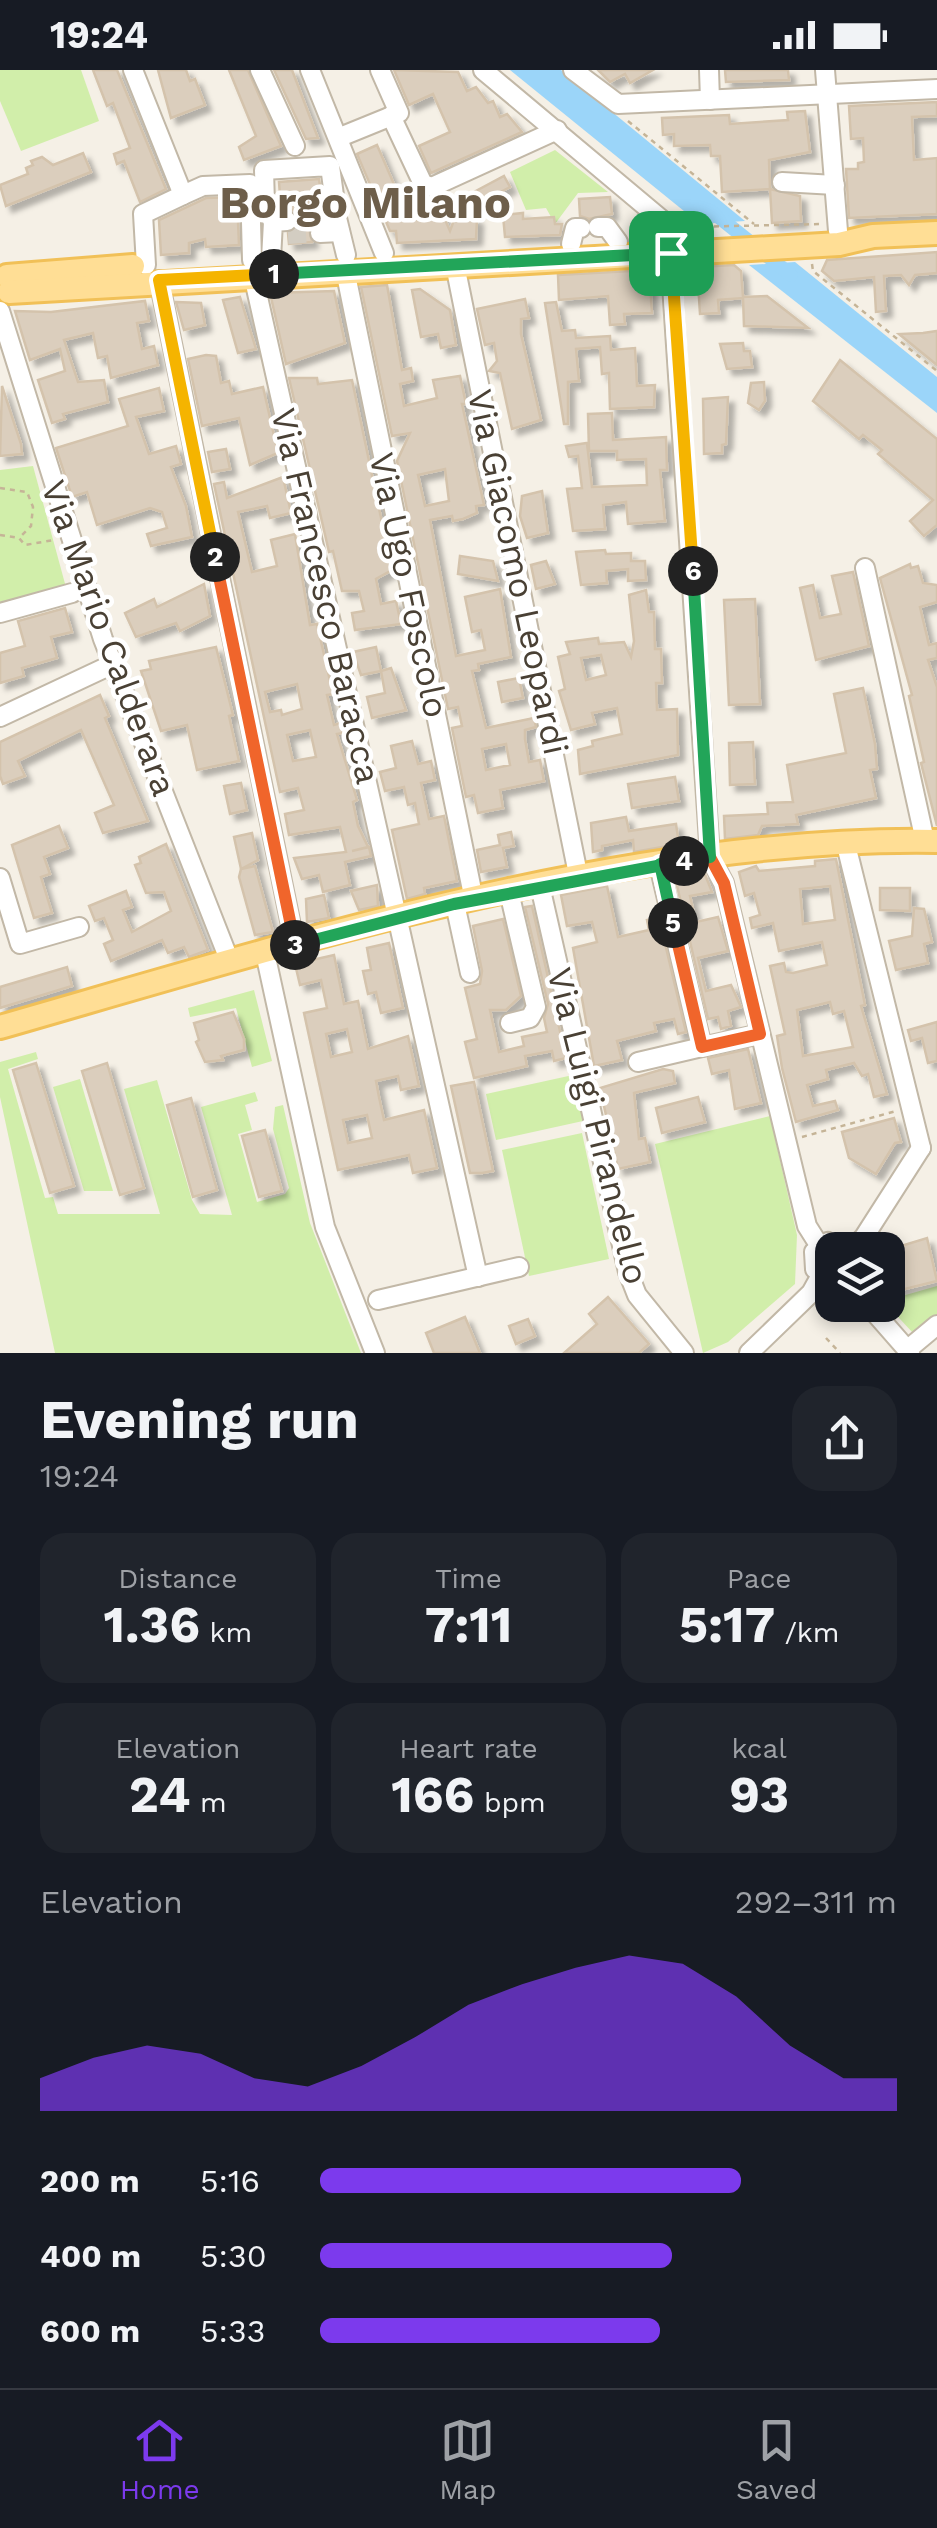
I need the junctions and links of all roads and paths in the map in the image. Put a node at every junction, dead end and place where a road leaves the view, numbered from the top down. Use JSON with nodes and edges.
{"nodes":[{"id":1,"x":133,"y":70,"type":"edge"},
{"id":2,"x":260,"y":70,"type":"edge"},
{"id":3,"x":310,"y":70,"type":"edge"},
{"id":4,"x":380,"y":70,"type":"edge"},
{"id":5,"x":483,"y":70,"type":"edge"},
{"id":6,"x":573,"y":70,"type":"edge"},
{"id":7,"x":709,"y":70,"type":"edge"},
{"id":8,"x":826,"y":70,"type":"edge"},
{"id":9,"x":937,"y":89,"type":"edge"},
{"id":10,"x":828,"y":94,"type":"junction"},
{"id":11,"x":710,"y":100,"type":"junction"},
{"id":12,"x":617,"y":108,"type":"junction"},
{"id":13,"x":391,"y":116,"type":"junction"},
{"id":14,"x":557,"y":130,"type":"junction"},
{"id":15,"x":340,"y":137,"type":"junction"},
{"id":16,"x":295,"y":146,"type":"dead end"},
{"id":17,"x":782,"y":182,"type":"dead end"},
{"id":18,"x":835,"y":184,"type":"junction"},
{"id":19,"x":184,"y":195,"type":"junction"},
{"id":20,"x":831,"y":227,"type":"junction"},
{"id":21,"x":937,"y":233,"type":"edge"},
{"id":22,"x":770,"y":236,"type":"junction"},
{"id":23,"x":873,"y":236,"type":"junction"},
{"id":24,"x":334,"y":238,"type":"junction"},
{"id":25,"x":713,"y":239,"type":"junction"},
{"id":26,"x":677,"y":240,"type":"junction"},
{"id":27,"x":271,"y":244,"type":"junction"},
{"id":28,"x":384,"y":253,"type":"junction"},
{"id":29,"x":812,"y":257,"type":"dead end"},
{"id":30,"x":455,"y":265,"type":"junction"},
{"id":31,"x":153,"y":273,"type":"junction"},
{"id":32,"x":3,"y":290,"type":"edge"},
{"id":33,"x":937,"y":372,"type":"edge"},
{"id":34,"x":0,"y":488,"type":"edge"},
{"id":35,"x":0,"y":536,"type":"edge"},
{"id":36,"x":19,"y":538,"type":"junction"},
{"id":37,"x":56,"y":540,"type":"dead end"},
{"id":38,"x":864,"y":568,"type":"dead end"},
{"id":39,"x":72,"y":593,"type":"dead end"},
{"id":40,"x":0,"y":614,"type":"edge"},
{"id":41,"x":113,"y":664,"type":"junction"},
{"id":42,"x":0,"y":717,"type":"edge"},
{"id":43,"x":931,"y":841,"type":"edge"},
{"id":44,"x":846,"y":845,"type":"junction"},
{"id":45,"x":710,"y":857,"type":"junction"},
{"id":46,"x":660,"y":864,"type":"junction"},
{"id":47,"x":0,"y":878,"type":"edge"},
{"id":48,"x":579,"y":878,"type":"junction"},
{"id":49,"x":540,"y":886,"type":"junction"},
{"id":50,"x":509,"y":892,"type":"junction"},
{"id":51,"x":464,"y":902,"type":"junction"},
{"id":52,"x":400,"y":918,"type":"junction"},
{"id":53,"x":80,"y":927,"type":"dead end"},
{"id":54,"x":294,"y":946,"type":"junction"},
{"id":55,"x":265,"y":953,"type":"junction"},
{"id":56,"x":230,"y":962,"type":"junction"},
{"id":57,"x":470,"y":973,"type":"dead end"},
{"id":58,"x":510,"y":1022,"type":"dead end"},
{"id":59,"x":0,"y":1027,"type":"edge"},
{"id":60,"x":760,"y":1034,"type":"junction"},
{"id":61,"x":702,"y":1047,"type":"junction"},
{"id":62,"x":638,"y":1062,"type":"dead end"},
{"id":63,"x":906,"y":1108,"type":"dead end"},
{"id":64,"x":791,"y":1140,"type":"dead end"},
{"id":65,"x":929,"y":1146,"type":"edge"},
{"id":66,"x":868,"y":1232,"type":"edge"},
{"id":67,"x":815,"y":1239,"type":"edge"},
{"id":68,"x":519,"y":1267,"type":"dead end"},
{"id":69,"x":478,"y":1277,"type":"junction"},
{"id":70,"x":815,"y":1289,"type":"edge"},
{"id":71,"x":378,"y":1300,"type":"dead end"},
{"id":72,"x":883,"y":1322,"type":"edge"},
{"id":73,"x":937,"y":1325,"type":"edge"},
{"id":74,"x":826,"y":1338,"type":"dead end"},
{"id":75,"x":908,"y":1351,"type":"edge"},
{"id":76,"x":375,"y":1353,"type":"edge"},
{"id":77,"x":684,"y":1353,"type":"edge"},
{"id":78,"x":749,"y":1353,"type":"edge"},
{"id":79,"x":840,"y":1353,"type":"edge"}],
"edges":[{"from":1,"to":19,"type":"street"},
{"from":2,"to":16,"type":"street"},
{"from":3,"to":15,"type":"street"},
{"from":4,"to":13,"type":"street"},
{"from":5,"to":14,"type":"street"},
{"from":6,"to":12,"type":"street"},
{"from":7,"to":11,"type":"street"},
{"from":8,"to":10,"type":"street"},
{"from":9,"to":10,"type":"street"},
{"from":10,"to":11,"type":"street"},
{"from":10,"to":18,"type":"street"},
{"from":11,"to":12,"type":"street"},
{"from":12,"to":22,"type":"path"},
{"from":13,"to":14,"type":"street"},
{"from":13,"to":15,"type":"street"},
{"from":14,"to":26,"type":"street"},
{"from":15,"to":28,"type":"street"},
{"from":17,"to":18,"type":"street"},
{"from":18,"to":20,"type":"street"},
{"from":19,"to":27,"type":"street"},
{"from":19,"to":31,"type":"street"},
{"from":20,"to":22,"type":"main road"},
{"from":20,"to":22,"type":"path"},
{"from":20,"to":23,"type":"main road"},
{"from":21,"to":23,"type":"main road"},
{"from":22,"to":23,"type":"main road"},
{"from":22,"to":25,"type":"main road"},
{"from":22,"to":25,"type":"path"},
{"from":24,"to":27,"type":"main road"},
{"from":24,"to":27,"type":"street","name":"Via Ugo Foscolo"},
{"from":24,"to":28,"type":"main road"},
{"from":24,"to":30,"type":"main road"},
{"from":24,"to":51,"type":"street","name":"Via Ugo Foscolo"},
{"from":25,"to":26,"type":"main road"},
{"from":25,"to":26,"type":"path"},
{"from":26,"to":28,"type":"main road"},
{"from":26,"to":30,"type":"main road"},
{"from":26,"to":45,"type":"street"},
{"from":27,"to":31,"type":"main road"},
{"from":27,"to":52,"type":"street","name":"Via Francesco Baracca"},
{"from":29,"to":33,"type":"path"},
{"from":30,"to":48,"type":"street","name":"Via Giacomo Leopardi"},
{"from":31,"to":32,"type":"main road"},
{"from":31,"to":54,"type":"street"},
{"from":32,"to":41,"type":"street","name":"Via Mario Calderara"},
{"from":34,"to":36,"type":"path"},
{"from":35,"to":36,"type":"path"},
{"from":36,"to":37,"type":"path"},
{"from":38,"to":43,"type":"street"},
{"from":39,"to":40,"type":"street"},
{"from":41,"to":42,"type":"street"},
{"from":41,"to":56,"type":"street","name":"Via Mario Calderara"},
{"from":43,"to":44,"type":"main road"},
{"from":44,"to":45,"type":"main road"},
{"from":44,"to":65,"type":"street"},
{"from":45,"to":46,"type":"main road"},
{"from":45,"to":60,"type":"street"},
{"from":46,"to":48,"type":"main road"},
{"from":46,"to":61,"type":"street"},
{"from":47,"to":53,"type":"street"},
{"from":48,"to":49,"type":"main road"},
{"from":49,"to":50,"type":"main road"},
{"from":49,"to":77,"type":"street","name":"Via Luigi Pirandello"},
{"from":50,"to":51,"type":"main road"},
{"from":50,"to":58,"type":"street"},
{"from":51,"to":52,"type":"main road"},
{"from":51,"to":57,"type":"street","name":"Via Ugo Foscolo"},
{"from":52,"to":54,"type":"main road"},
{"from":52,"to":69,"type":"street","name":"Via Francesco Baracca"},
{"from":54,"to":55,"type":"main road"},
{"from":55,"to":56,"type":"main road"},
{"from":55,"to":76,"type":"street"},
{"from":56,"to":59,"type":"main road"},
{"from":60,"to":61,"type":"street"},
{"from":60,"to":67,"type":"street"},
{"from":61,"to":62,"type":"street"},
{"from":63,"to":64,"type":"path"},
{"from":65,"to":66,"type":"street"},
{"from":68,"to":69,"type":"street"},
{"from":69,"to":71,"type":"street"},
{"from":70,"to":78,"type":"street"},
{"from":72,"to":75,"type":"street"},
{"from":73,"to":75,"type":"street"},
{"from":74,"to":79,"type":"path"}]}
